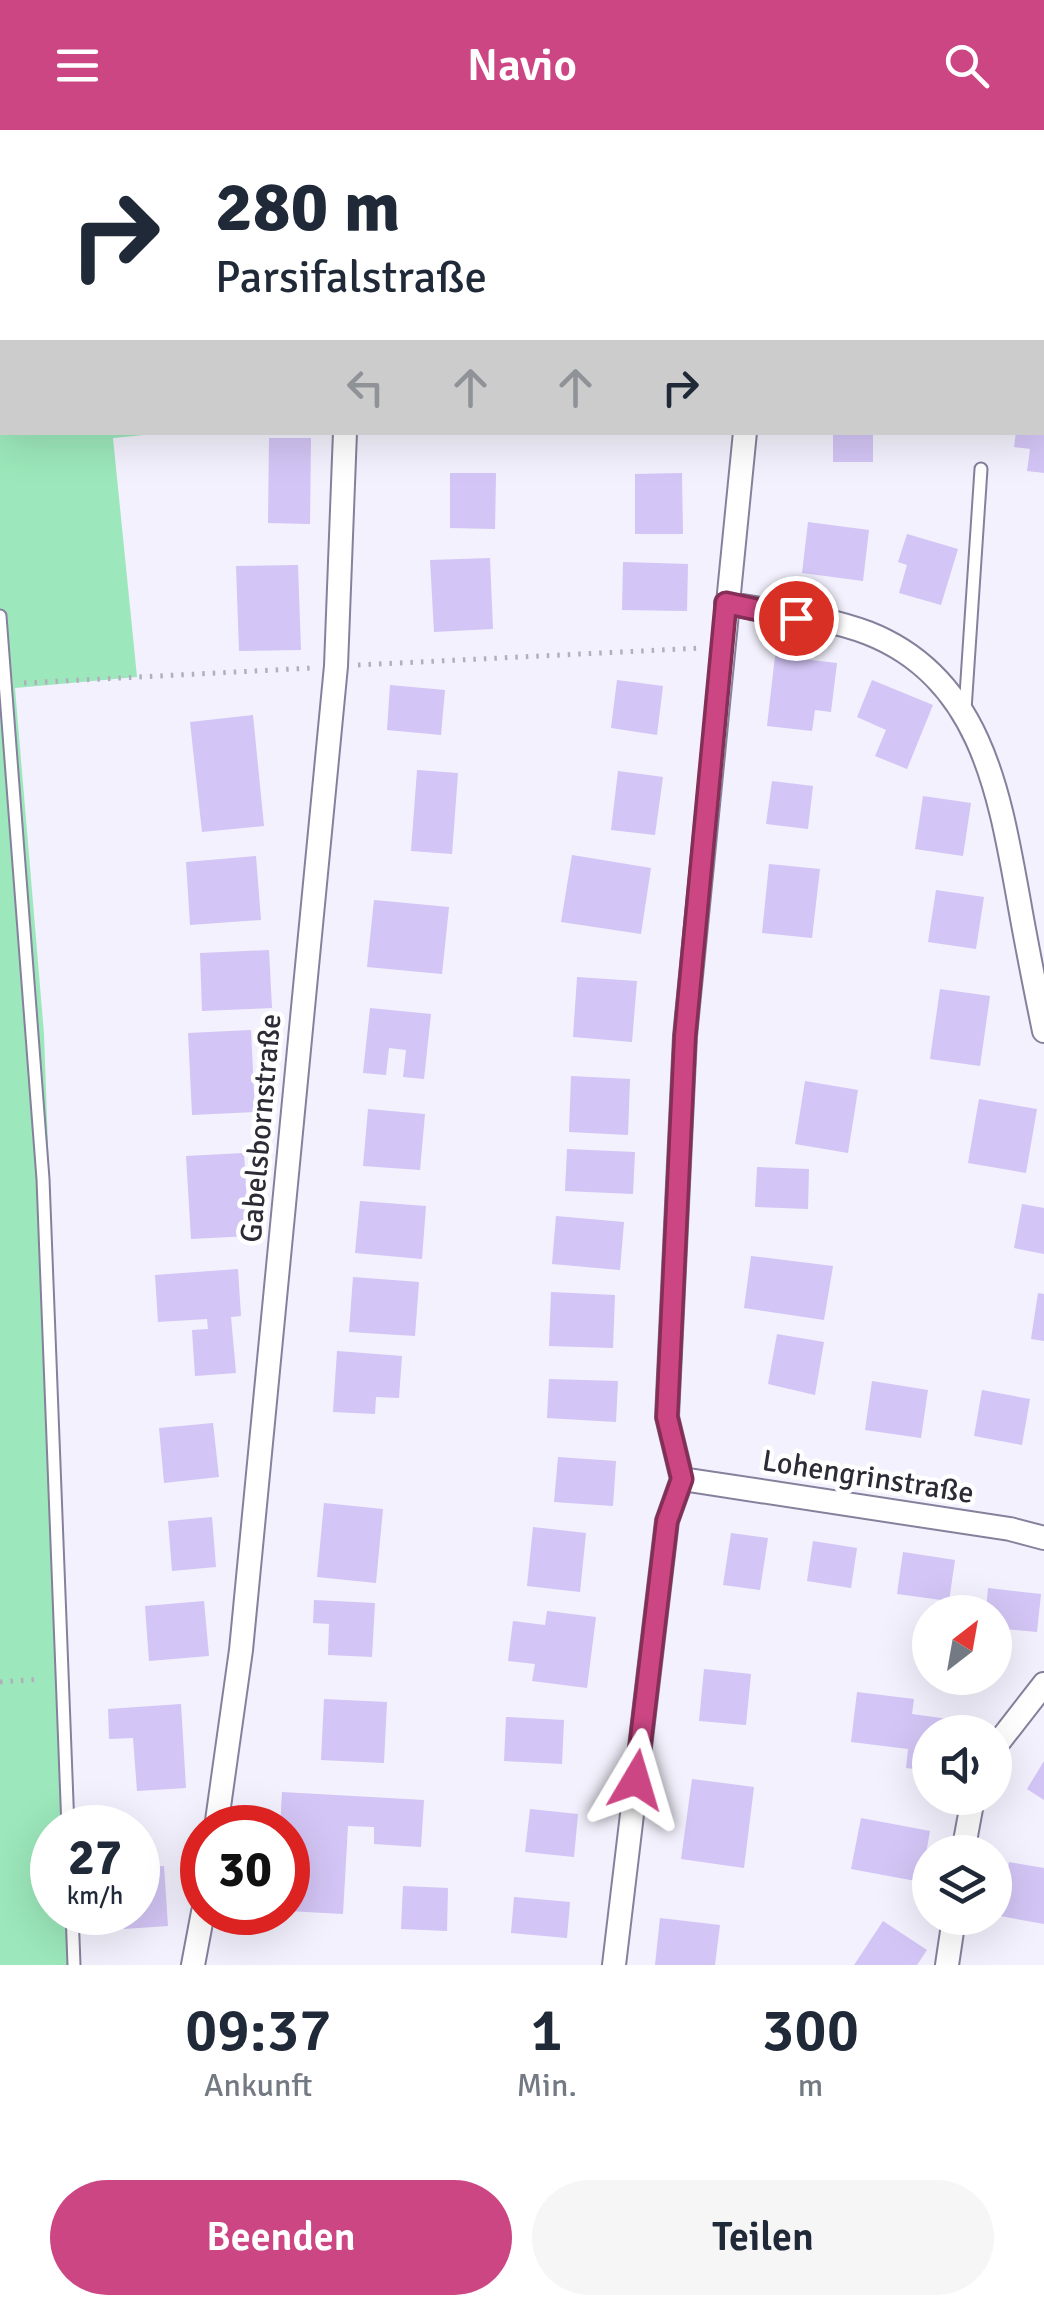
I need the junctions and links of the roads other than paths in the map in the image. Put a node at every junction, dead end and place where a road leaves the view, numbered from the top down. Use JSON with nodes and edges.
{"nodes":[{"id":1,"x":346,"y":435,"type":"edge"},
{"id":2,"x":744,"y":435,"type":"edge"},
{"id":3,"x":982,"y":469,"type":"dead end"},
{"id":4,"x":726,"y":603,"type":"junction"},
{"id":5,"x":0,"y":616,"type":"edge"},
{"id":6,"x":965,"y":710,"type":"junction"},
{"id":7,"x":1044,"y":1032,"type":"edge"},
{"id":8,"x":682,"y":1479,"type":"junction"},
{"id":9,"x":1044,"y":1538,"type":"edge"},
{"id":10,"x":1044,"y":1684,"type":"edge"},
{"id":11,"x":1012,"y":1724,"type":"edge"},
{"id":12,"x":67,"y":1805,"type":"edge"},
{"id":13,"x":219,"y":1805,"type":"edge"},
{"id":14,"x":73,"y":1935,"type":"edge"},
{"id":15,"x":199,"y":1935,"type":"edge"},
{"id":16,"x":951,"y":1935,"type":"edge"},
{"id":17,"x":74,"y":1965,"type":"edge"},
{"id":18,"x":193,"y":1965,"type":"edge"},
{"id":19,"x":614,"y":1965,"type":"edge"},
{"id":20,"x":947,"y":1965,"type":"edge"}],
"edges":[{"from":1,"to":13,"type":"street","name":"Gabelsbornstraße"},
{"from":2,"to":4,"type":"street"},
{"from":3,"to":6,"type":"lane"},
{"from":4,"to":6,"type":"street"},
{"from":4,"to":8,"type":"street"},
{"from":5,"to":12,"type":"lane"},
{"from":6,"to":7,"type":"street"},
{"from":8,"to":9,"type":"street","name":"Lohengrinstraße"},
{"from":8,"to":19,"type":"street"},
{"from":10,"to":11,"type":"street"},
{"from":14,"to":17,"type":"lane"},
{"from":15,"to":18,"type":"street"},
{"from":16,"to":20,"type":"street"}]}
